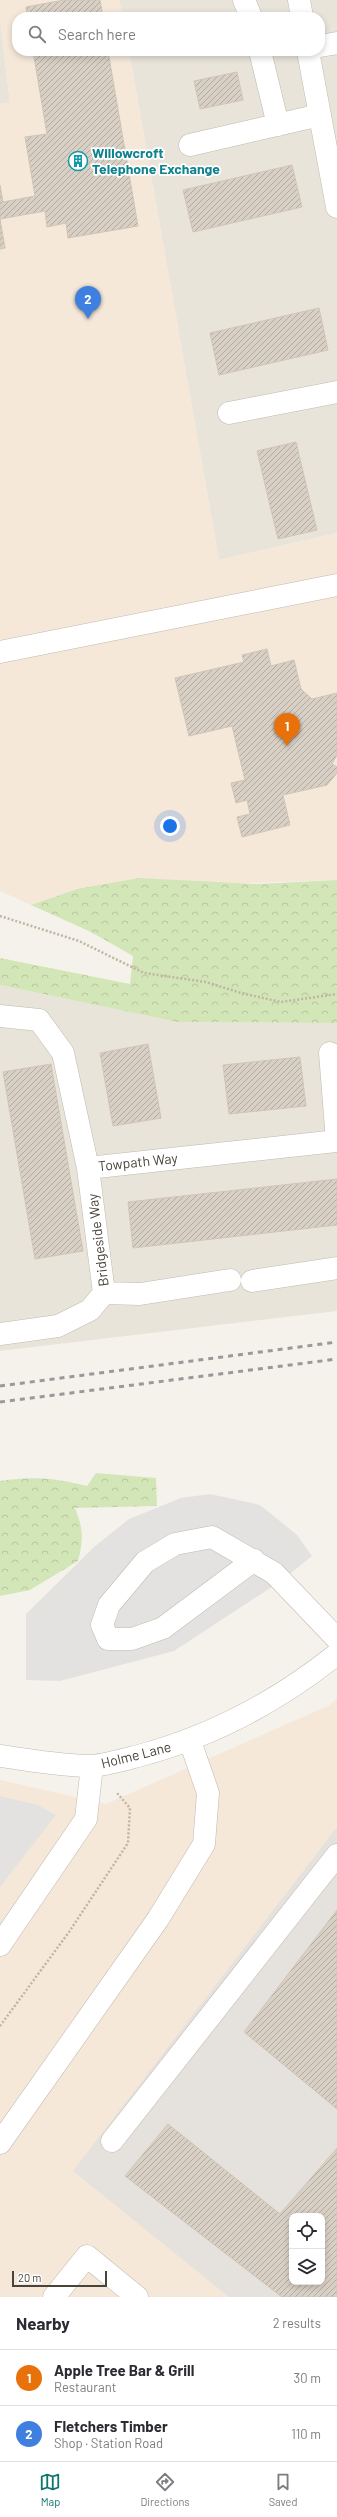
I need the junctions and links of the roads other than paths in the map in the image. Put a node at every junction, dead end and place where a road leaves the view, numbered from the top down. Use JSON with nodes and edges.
{"nodes":[{"id":1,"x":244,"y":0,"type":"edge"},
{"id":2,"x":299,"y":0,"type":"edge"},
{"id":3,"x":249,"y":12,"type":"edge"},
{"id":4,"x":301,"y":12,"type":"edge"},
{"id":5,"x":337,"y":43,"type":"edge"},
{"id":6,"x":325,"y":45,"type":"edge"},
{"id":7,"x":261,"y":56,"type":"edge"},
{"id":8,"x":309,"y":56,"type":"edge"},
{"id":9,"x":320,"y":115,"type":"junction"},
{"id":10,"x":278,"y":125,"type":"junction"},
{"id":11,"x":190,"y":145,"type":"dead end"},
{"id":12,"x":337,"y":207,"type":"edge"},
{"id":13,"x":337,"y":392,"type":"edge"},
{"id":14,"x":230,"y":413,"type":"dead end"},
{"id":15,"x":337,"y":585,"type":"edge"},
{"id":16,"x":0,"y":652,"type":"edge"},
{"id":17,"x":0,"y":1016,"type":"edge"},
{"id":18,"x":330,"y":1053,"type":"dead end"},
{"id":19,"x":337,"y":1142,"type":"edge"},
{"id":20,"x":88,"y":1168,"type":"junction"},
{"id":21,"x":337,"y":1268,"type":"edge"},
{"id":22,"x":230,"y":1280,"type":"dead end"},
{"id":23,"x":252,"y":1281,"type":"dead end"},
{"id":24,"x":104,"y":1293,"type":"junction"},
{"id":25,"x":0,"y":1334,"type":"edge"},
{"id":26,"x":254,"y":1560,"type":"junction"},
{"id":27,"x":337,"y":1639,"type":"edge"},
{"id":28,"x":337,"y":1654,"type":"edge"},
{"id":29,"x":190,"y":1741,"type":"junction"},
{"id":30,"x":0,"y":1756,"type":"edge"},
{"id":31,"x":92,"y":1766,"type":"junction"},
{"id":32,"x":337,"y":1855,"type":"edge"},
{"id":33,"x":0,"y":1945,"type":"edge"},
{"id":34,"x":112,"y":2141,"type":"dead end"},
{"id":35,"x":0,"y":2143,"type":"edge"},
{"id":36,"x":54,"y":2297,"type":"edge"},
{"id":37,"x":136,"y":2297,"type":"edge"}],
"edges":[{"from":1,"to":3,"type":"street"},
{"from":2,"to":4,"type":"street"},
{"from":5,"to":6,"type":"street"},
{"from":7,"to":10,"type":"street"},
{"from":8,"to":9,"type":"street"},
{"from":9,"to":10,"type":"street"},
{"from":9,"to":12,"type":"street"},
{"from":10,"to":11,"type":"street"},
{"from":13,"to":14,"type":"street"},
{"from":15,"to":16,"type":"street"},
{"from":17,"to":20,"type":"street","name":"Towpath Way"},
{"from":18,"to":19,"type":"street"},
{"from":19,"to":20,"type":"street","name":"Towpath Way"},
{"from":20,"to":24,"type":"street","name":"Bridgeside Way"},
{"from":21,"to":23,"type":"street"},
{"from":22,"to":24,"type":"street"},
{"from":24,"to":25,"type":"street","name":"Bridgeside Way"},
{"from":26,"to":26,"type":"street"},
{"from":26,"to":27,"type":"street"},
{"from":28,"to":29,"type":"street","name":"Holme Lane"},
{"from":29,"to":31,"type":"street","name":"Holme Lane"},
{"from":29,"to":35,"type":"street"},
{"from":30,"to":31,"type":"street"},
{"from":31,"to":33,"type":"street","name":"Holme Lane"},
{"from":32,"to":34,"type":"street"},
{"from":36,"to":37,"type":"street"}]}
